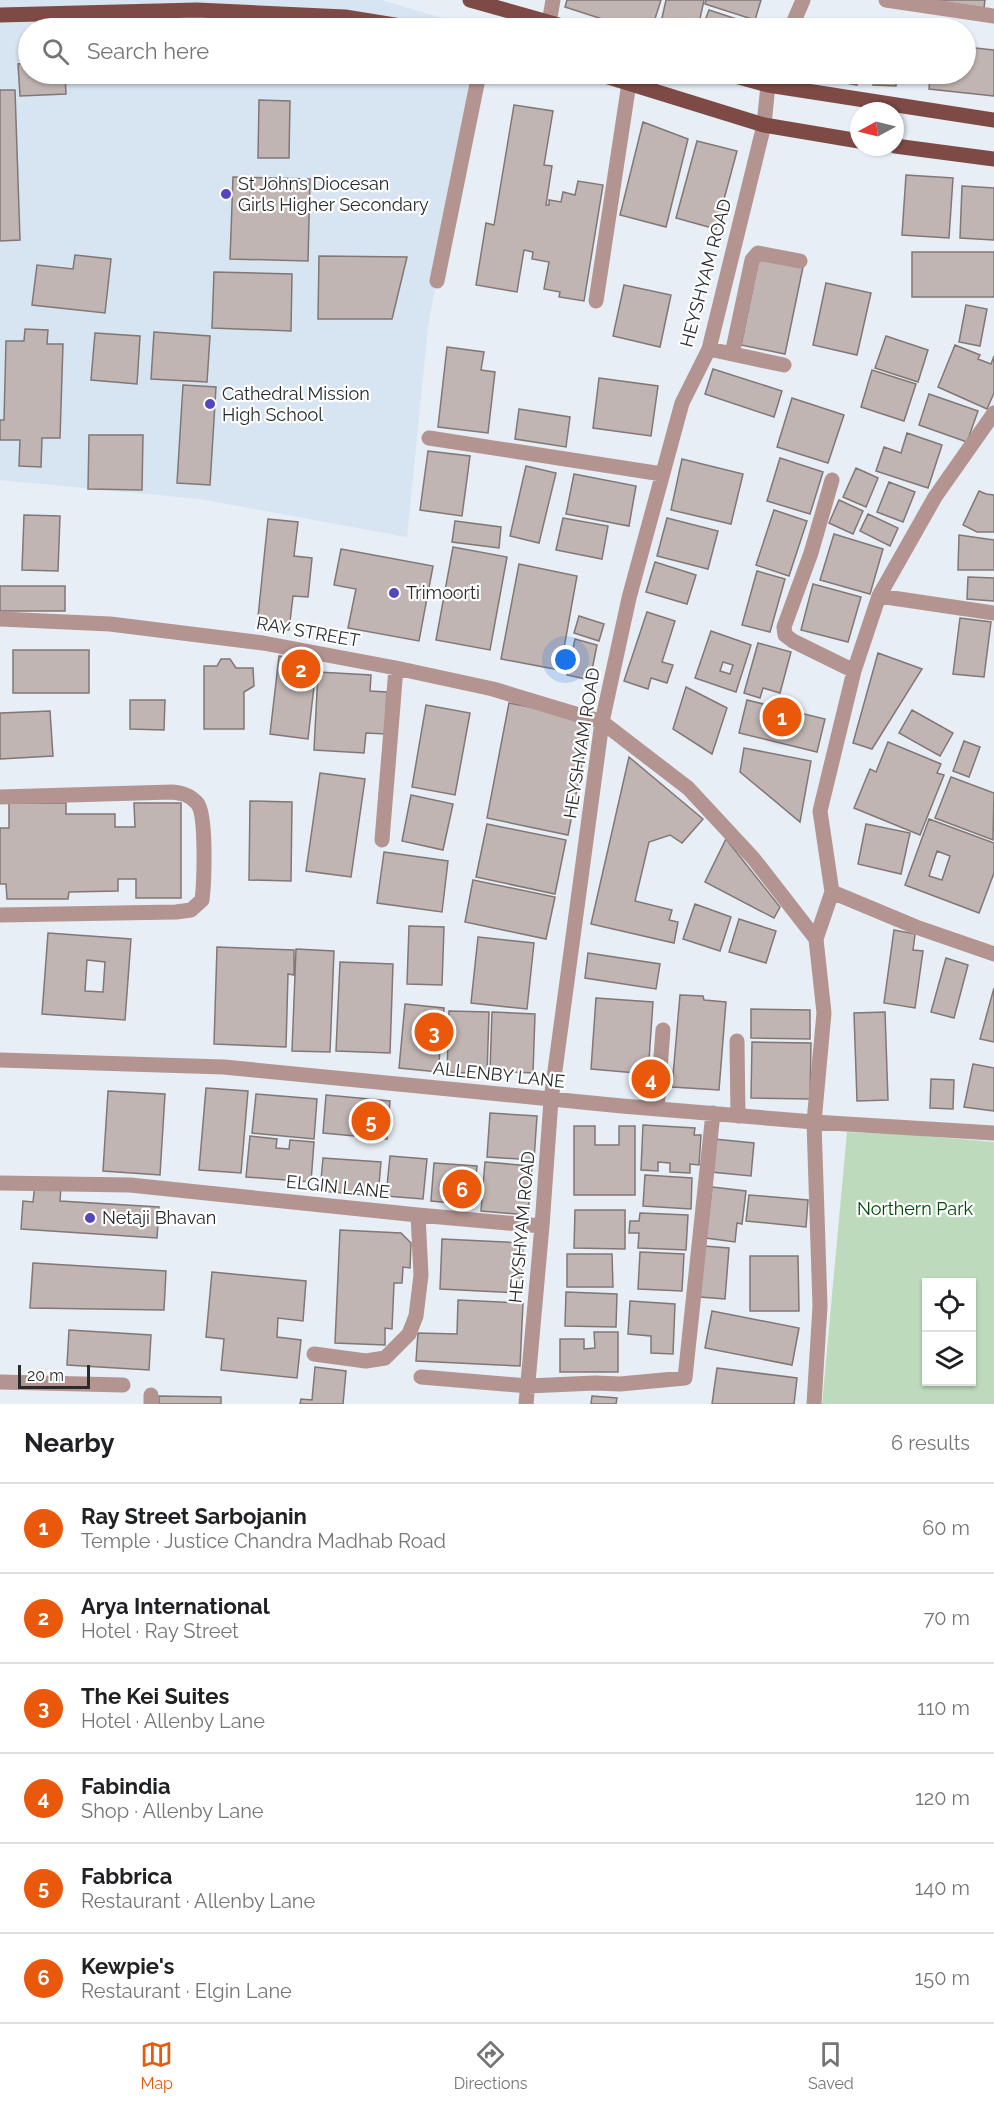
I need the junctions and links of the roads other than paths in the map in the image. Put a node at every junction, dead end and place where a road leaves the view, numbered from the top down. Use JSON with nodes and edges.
{"nodes":[{"id":1,"x":470,"y":0,"type":"edge"},
{"id":2,"x":553,"y":0,"type":"edge"},
{"id":3,"x":803,"y":0,"type":"edge"},
{"id":4,"x":886,"y":0,"type":"edge"},
{"id":5,"x":0,"y":15,"type":"edge"},
{"id":6,"x":994,"y":16,"type":"edge"},
{"id":7,"x":351,"y":18,"type":"edge"},
{"id":8,"x":532,"y":18,"type":"edge"},
{"id":9,"x":550,"y":18,"type":"edge"},
{"id":10,"x":795,"y":18,"type":"edge"},
{"id":11,"x":477,"y":84,"type":"edge"},
{"id":12,"x":629,"y":84,"type":"edge"},
{"id":13,"x":632,"y":84,"type":"edge"},
{"id":14,"x":769,"y":84,"type":"edge"},
{"id":15,"x":797,"y":84,"type":"edge"},
{"id":16,"x":994,"y":120,"type":"edge"},
{"id":17,"x":764,"y":124,"type":"junction"},
{"id":18,"x":850,"y":139,"type":"edge"},
{"id":19,"x":904,"y":147,"type":"edge"},
{"id":20,"x":994,"y":159,"type":"edge"},
{"id":21,"x":732,"y":256,"type":"junction"},
{"id":22,"x":752,"y":260,"type":"junction"},
{"id":23,"x":800,"y":261,"type":"dead end"},
{"id":24,"x":437,"y":280,"type":"dead end"},
{"id":25,"x":596,"y":301,"type":"dead end"},
{"id":26,"x":709,"y":349,"type":"junction"},
{"id":27,"x":732,"y":354,"type":"junction"},
{"id":28,"x":784,"y":365,"type":"dead end"},
{"id":29,"x":994,"y":413,"type":"edge"},
{"id":30,"x":429,"y":438,"type":"dead end"},
{"id":31,"x":662,"y":474,"type":"junction"},
{"id":32,"x":832,"y":480,"type":"dead end"},
{"id":33,"x":879,"y":596,"type":"junction"},
{"id":34,"x":994,"y":613,"type":"edge"},
{"id":35,"x":0,"y":619,"type":"edge"},
{"id":36,"x":396,"y":668,"type":"junction"},
{"id":37,"x":854,"y":671,"type":"junction"},
{"id":38,"x":602,"y":722,"type":"junction"},
{"id":39,"x":0,"y":798,"type":"edge"},
{"id":40,"x":382,"y":840,"type":"dead end"},
{"id":41,"x":832,"y":892,"type":"junction"},
{"id":42,"x":0,"y":915,"type":"edge"},
{"id":43,"x":816,"y":939,"type":"junction"},
{"id":44,"x":994,"y":954,"type":"edge"},
{"id":45,"x":663,"y":1030,"type":"dead end"},
{"id":46,"x":737,"y":1041,"type":"dead end"},
{"id":47,"x":0,"y":1060,"type":"edge"},
{"id":48,"x":551,"y":1100,"type":"junction"},
{"id":49,"x":657,"y":1109,"type":"junction"},
{"id":50,"x":713,"y":1113,"type":"junction"},
{"id":51,"x":738,"y":1116,"type":"junction"},
{"id":52,"x":813,"y":1122,"type":"junction"},
{"id":53,"x":994,"y":1133,"type":"edge"},
{"id":54,"x":0,"y":1183,"type":"edge"},
{"id":55,"x":418,"y":1215,"type":"junction"},
{"id":56,"x":542,"y":1226,"type":"junction"},
{"id":57,"x":314,"y":1354,"type":"dead end"},
{"id":58,"x":421,"y":1377,"type":"dead end"},
{"id":59,"x":0,"y":1382,"type":"edge"},
{"id":60,"x":123,"y":1385,"type":"dead end"},
{"id":61,"x":528,"y":1386,"type":"junction"},
{"id":62,"x":526,"y":1404,"type":"edge"},
{"id":63,"x":814,"y":1404,"type":"edge"}],
"edges":[{"from":1,"to":8,"type":"main road"},
{"from":2,"to":9,"type":"street"},
{"from":3,"to":10,"type":"street"},
{"from":4,"to":6,"type":"street"},
{"from":5,"to":7,"type":"main road"},
{"from":11,"to":24,"type":"street"},
{"from":12,"to":25,"type":"street"},
{"from":13,"to":17,"type":"main road"},
{"from":14,"to":17,"type":"street","name":"HEYSHYAM ROAD"},
{"from":15,"to":16,"type":"main road"},
{"from":17,"to":18,"type":"main road"},
{"from":17,"to":21,"type":"street","name":"HEYSHYAM ROAD"},
{"from":19,"to":20,"type":"main road"},
{"from":21,"to":22,"type":"street"},
{"from":21,"to":26,"type":"street","name":"HEYSHYAM ROAD"},
{"from":22,"to":23,"type":"street"},
{"from":22,"to":27,"type":"street"},
{"from":26,"to":27,"type":"street"},
{"from":26,"to":31,"type":"street","name":"HEYSHYAM ROAD"},
{"from":27,"to":28,"type":"street"},
{"from":29,"to":33,"type":"street"},
{"from":30,"to":31,"type":"street"},
{"from":31,"to":38,"type":"street","name":"HEYSHYAM ROAD"},
{"from":32,"to":37,"type":"street"},
{"from":33,"to":34,"type":"street"},
{"from":33,"to":37,"type":"street"},
{"from":35,"to":36,"type":"street","name":"RAY STREET"},
{"from":36,"to":38,"type":"street","name":"RAY STREET"},
{"from":36,"to":40,"type":"street"},
{"from":37,"to":41,"type":"street"},
{"from":38,"to":43,"type":"street"},
{"from":38,"to":48,"type":"street","name":"HEYSHYAM ROAD"},
{"from":39,"to":42,"type":"street"},
{"from":41,"to":43,"type":"street"},
{"from":41,"to":44,"type":"street"},
{"from":43,"to":52,"type":"street"},
{"from":45,"to":49,"type":"street"},
{"from":46,"to":51,"type":"street"},
{"from":47,"to":48,"type":"street","name":"ALLENBY LANE"},
{"from":48,"to":49,"type":"street","name":"ALLENBY LANE"},
{"from":48,"to":56,"type":"street","name":"HEYSHYAM ROAD"},
{"from":49,"to":50,"type":"street","name":"ALLENBY LANE"},
{"from":50,"to":51,"type":"street","name":"ALLENBY LANE"},
{"from":50,"to":61,"type":"street"},
{"from":51,"to":52,"type":"street","name":"ALLENBY LANE"},
{"from":52,"to":53,"type":"street","name":"ALLENBY LANE"},
{"from":52,"to":63,"type":"street"},
{"from":54,"to":55,"type":"street","name":"ELGIN LANE"},
{"from":55,"to":56,"type":"street","name":"ELGIN LANE"},
{"from":55,"to":57,"type":"street"},
{"from":56,"to":61,"type":"street","name":"HEYSHYAM ROAD"},
{"from":58,"to":61,"type":"street"},
{"from":59,"to":60,"type":"street"},
{"from":61,"to":62,"type":"street","name":"HEYSHYAM ROAD"}]}
